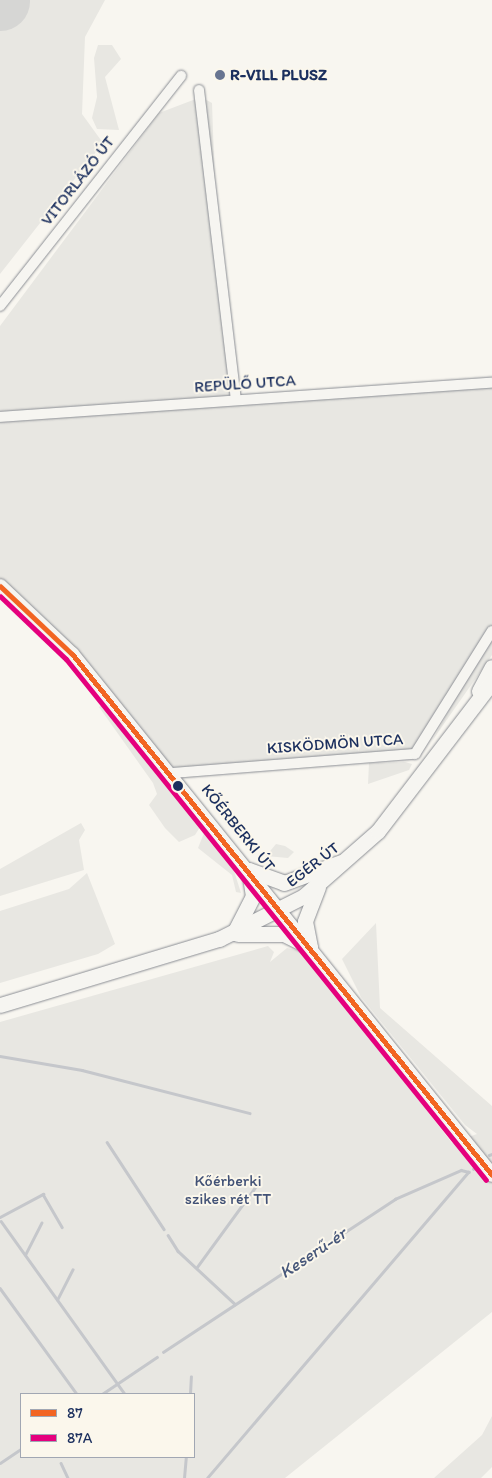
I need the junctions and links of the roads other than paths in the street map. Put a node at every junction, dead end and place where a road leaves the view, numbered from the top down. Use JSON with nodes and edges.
{"nodes":[{"id":1,"x":181,"y":76,"type":"dead end"},
{"id":2,"x":199,"y":90,"type":"dead end"},
{"id":3,"x":0,"y":306,"type":"edge"},
{"id":4,"x":492,"y":383,"type":"edge"},
{"id":5,"x":236,"y":399,"type":"junction"},
{"id":6,"x":0,"y":417,"type":"edge"},
{"id":7,"x":0,"y":586,"type":"edge"},
{"id":8,"x":492,"y":631,"type":"edge"},
{"id":9,"x":492,"y":667,"type":"edge"},
{"id":10,"x":492,"y":682,"type":"edge"},
{"id":11,"x":474,"y":704,"type":"junction"},
{"id":12,"x":170,"y":773,"type":"junction"},
{"id":13,"x":350,"y":858,"type":"junction"},
{"id":14,"x":250,"y":870,"type":"junction"},
{"id":15,"x":318,"y":886,"type":"junction"},
{"id":16,"x":281,"y":910,"type":"junction"},
{"id":17,"x":234,"y":934,"type":"junction"},
{"id":18,"x":310,"y":947,"type":"junction"},
{"id":19,"x":0,"y":1005,"type":"edge"},
{"id":20,"x":492,"y":1175,"type":"edge"}],
"edges":[{"from":1,"to":3,"type":"street","name":"VITORLÁZÓ ÚT"},
{"from":2,"to":5,"type":"street"},
{"from":4,"to":5,"type":"street","name":"REPÜLŐ UTCA"},
{"from":5,"to":6,"type":"street","name":"REPÜLŐ UTCA"},
{"from":7,"to":12,"type":"street","name":"KŐÉRBERKI ÚT"},
{"from":8,"to":12,"type":"street","name":"KISKÖDMÖN UTCA"},
{"from":9,"to":11,"type":"main road"},
{"from":10,"to":11,"type":"main road","name":"EGÉR ÚT"},
{"from":11,"to":13,"type":"main road","name":"EGÉR ÚT"},
{"from":12,"to":14,"type":"street","name":"KŐÉRBERKI ÚT"},
{"from":13,"to":14,"type":"main road"},
{"from":13,"to":15,"type":"main road","name":"EGÉR ÚT"},
{"from":14,"to":16,"type":"street","name":"KŐÉRBERKI ÚT"},
{"from":14,"to":17,"type":"main road"},
{"from":15,"to":16,"type":"main road","name":"EGÉR ÚT"},
{"from":15,"to":18,"type":"main road"},
{"from":16,"to":17,"type":"main road","name":"EGÉR ÚT"},
{"from":16,"to":18,"type":"street","name":"KŐÉRBERKI ÚT"},
{"from":17,"to":18,"type":"main road"},
{"from":17,"to":19,"type":"main road","name":"EGÉR ÚT"},
{"from":18,"to":20,"type":"street","name":"KŐÉRBERKI ÚT"}]}
